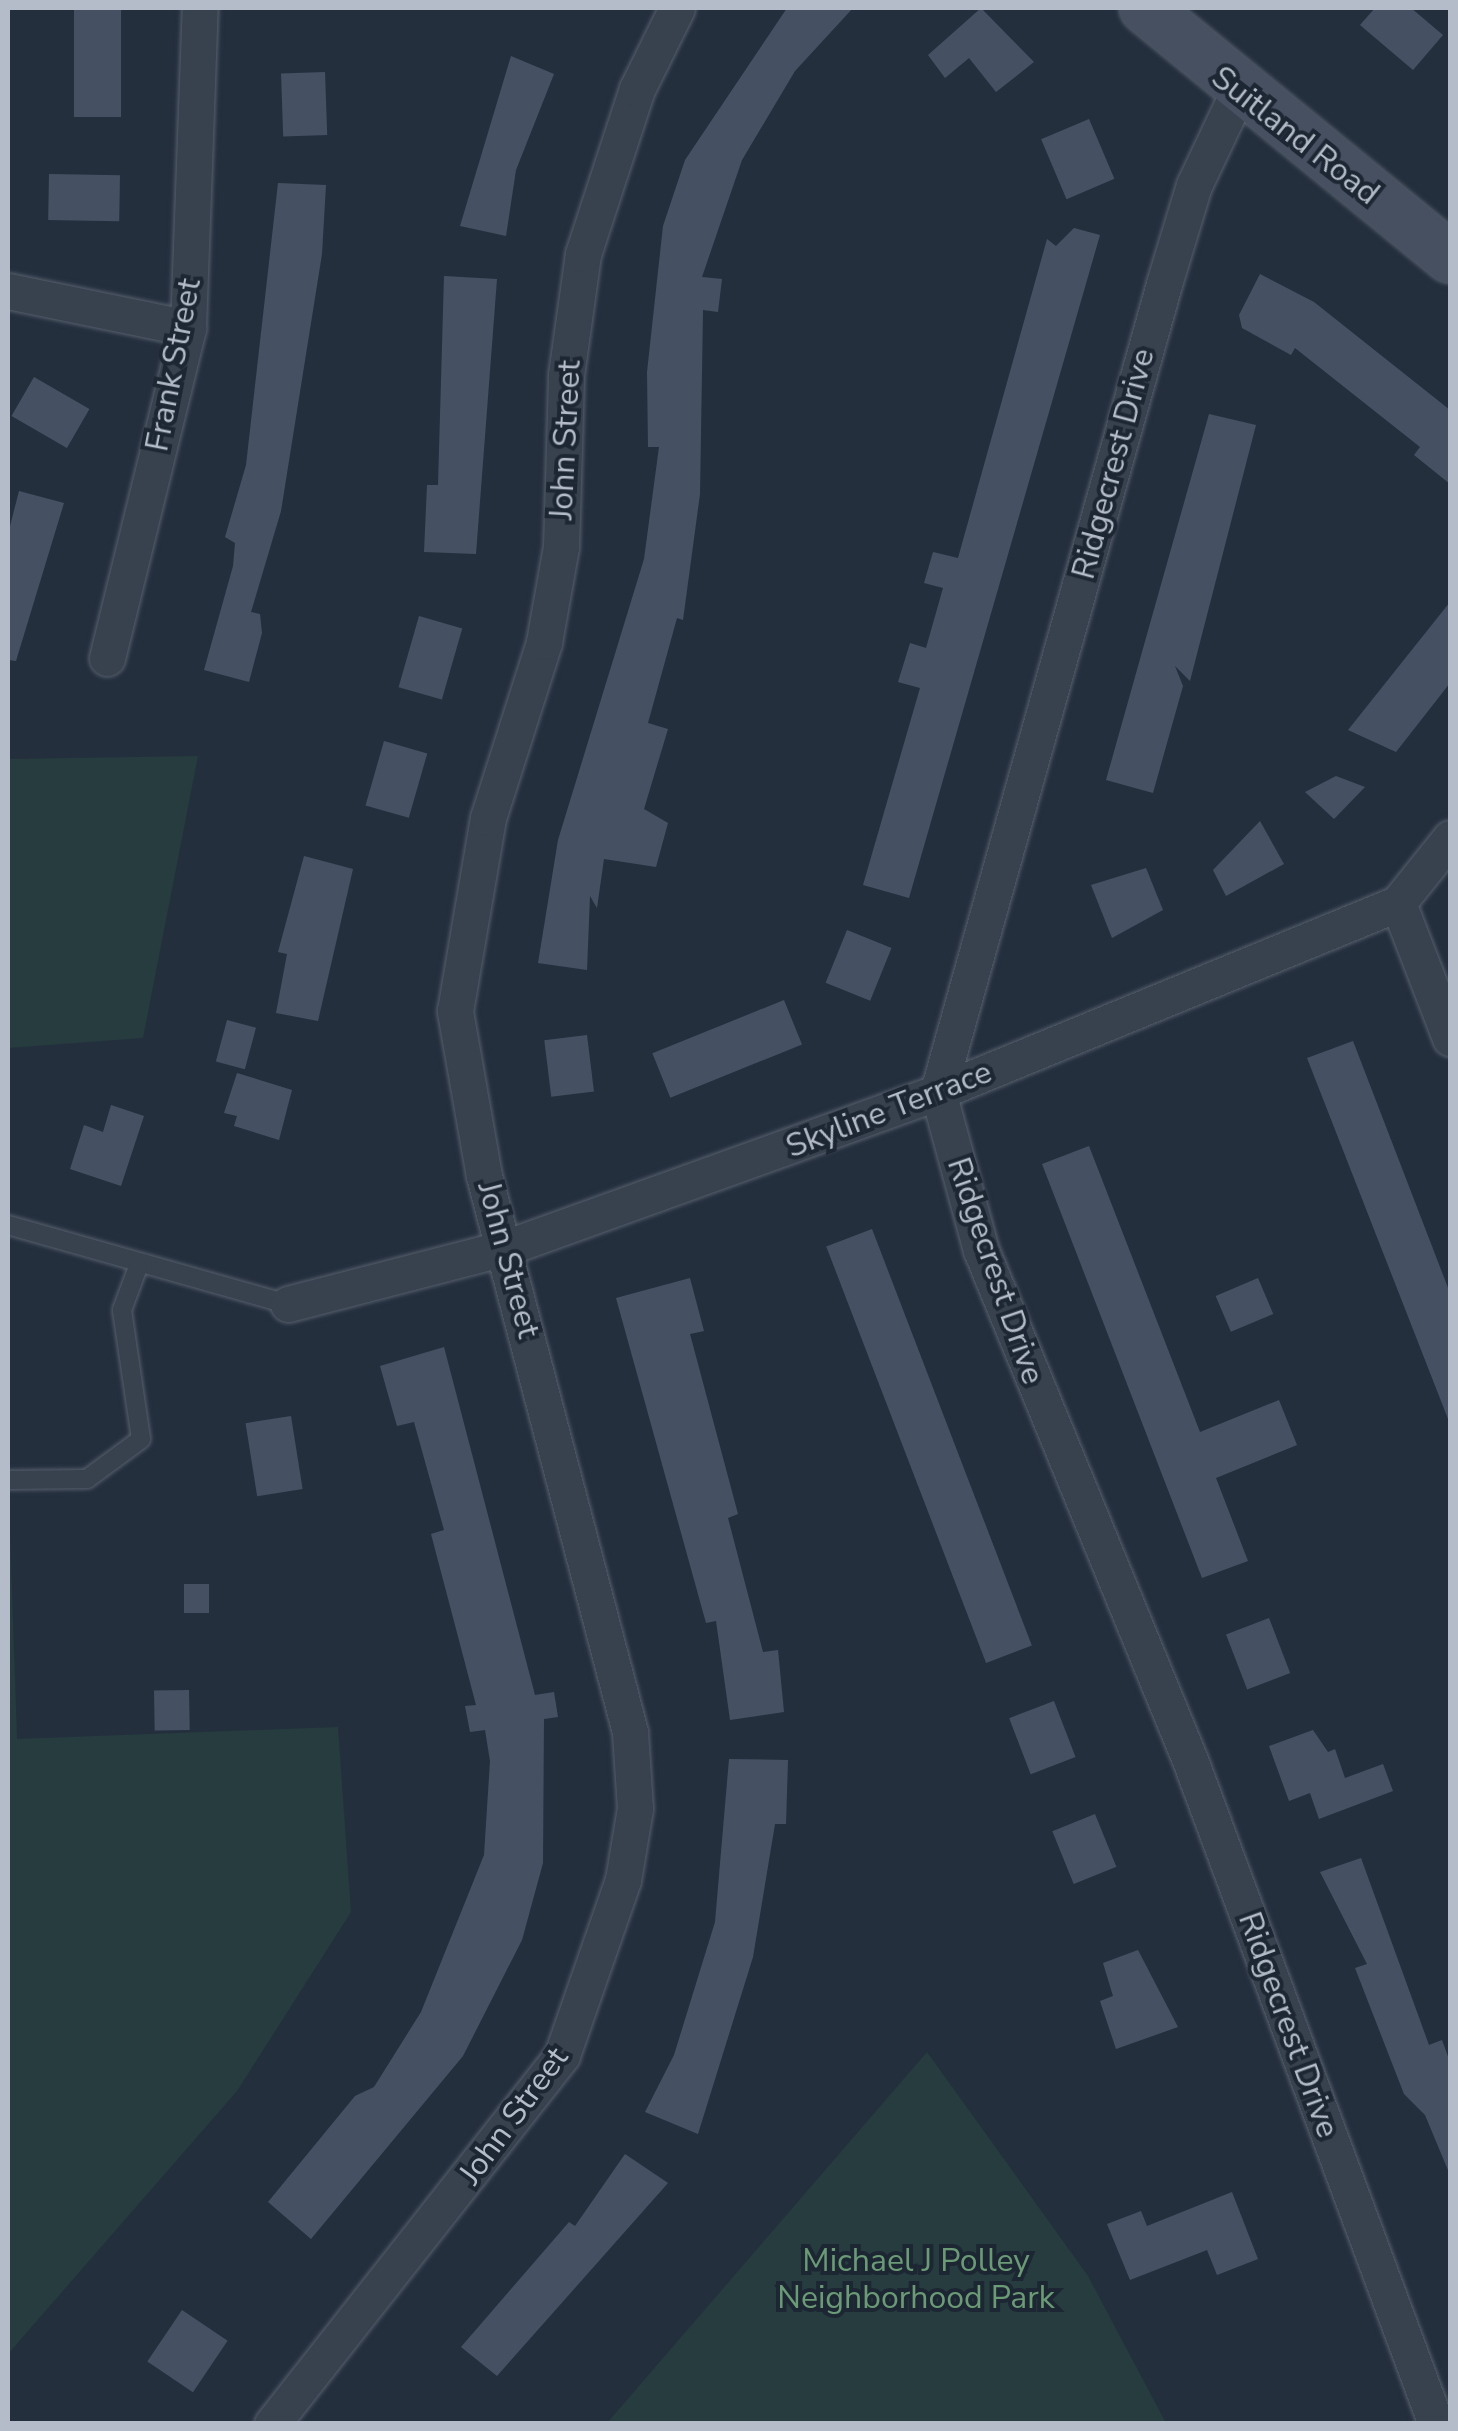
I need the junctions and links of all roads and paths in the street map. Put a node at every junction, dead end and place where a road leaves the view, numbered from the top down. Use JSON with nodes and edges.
{"nodes":[{"id":1,"x":200,"y":8,"type":"edge"},
{"id":2,"x":677,"y":8,"type":"edge"},
{"id":3,"x":1145,"y":8,"type":"edge"},
{"id":4,"x":1239,"y":90,"type":"junction"},
{"id":5,"x":1450,"y":258,"type":"edge"},
{"id":6,"x":8,"y":291,"type":"edge"},
{"id":7,"x":188,"y":328,"type":"junction"},
{"id":8,"x":107,"y":658,"type":"dead end"},
{"id":9,"x":1450,"y":838,"type":"edge"},
{"id":10,"x":1398,"y":903,"type":"junction"},
{"id":11,"x":1450,"y":1038,"type":"edge"},
{"id":12,"x":938,"y":1092,"type":"junction"},
{"id":13,"x":8,"y":1225,"type":"edge"},
{"id":14,"x":505,"y":1248,"type":"junction"},
{"id":15,"x":138,"y":1267,"type":"junction"},
{"id":16,"x":288,"y":1304,"type":"joint"},
{"id":17,"x":8,"y":1480,"type":"edge"},
{"id":18,"x":272,"y":2424,"type":"edge"},
{"id":19,"x":1436,"y":2424,"type":"edge"}],
"edges":[{"from":1,"to":7,"type":"street","name":"Frank Street"},
{"from":2,"to":14,"type":"street","name":"John Street"},
{"from":3,"to":4,"type":"main road","name":"Suitland Road"},
{"from":4,"to":5,"type":"main road","name":"Suitland Road"},
{"from":4,"to":12,"type":"street","name":"Ridgecrest Drive"},
{"from":6,"to":7,"type":"street"},
{"from":7,"to":8,"type":"street","name":"Frank Street"},
{"from":9,"to":10,"type":"street","name":"Skyline Terrace"},
{"from":10,"to":11,"type":"street"},
{"from":10,"to":12,"type":"street","name":"Skyline Terrace"},
{"from":12,"to":14,"type":"street","name":"Skyline Terrace"},
{"from":12,"to":19,"type":"street","name":"Ridgecrest Drive"},
{"from":13,"to":15,"type":"lane"},
{"from":14,"to":16,"type":"street","name":"Skyline Terrace"},
{"from":14,"to":18,"type":"street","name":"John Street"},
{"from":15,"to":16,"type":"lane"},
{"from":15,"to":17,"type":"lane"}]}
